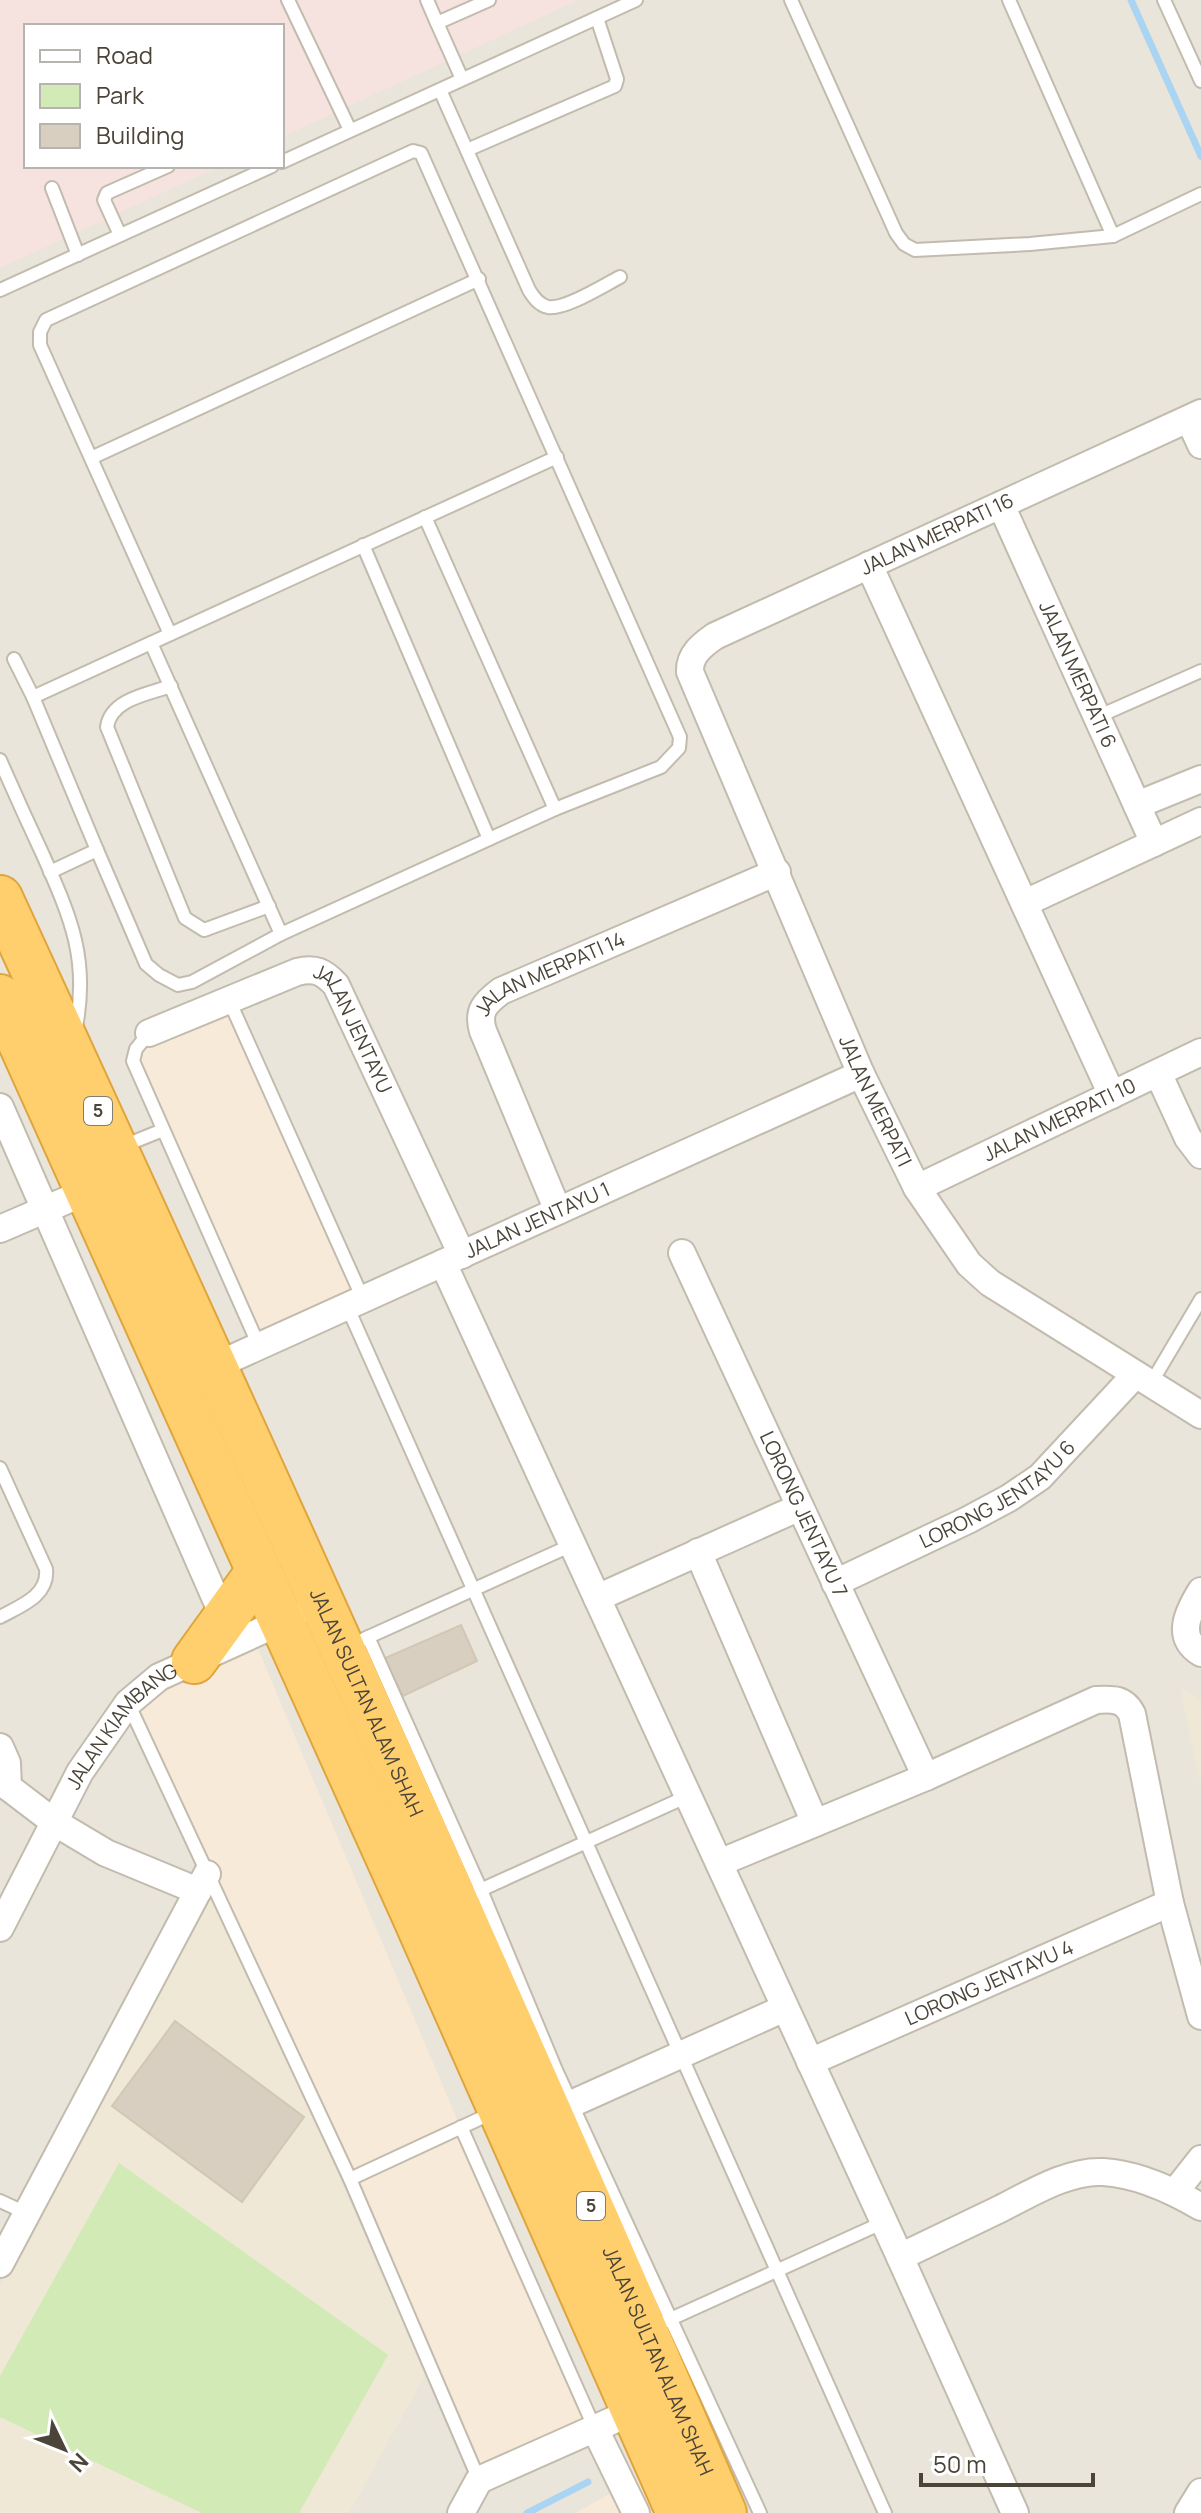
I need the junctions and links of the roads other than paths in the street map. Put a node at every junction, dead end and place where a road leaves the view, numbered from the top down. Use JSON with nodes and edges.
{"nodes":[{"id":1,"x":288,"y":0,"type":"edge"},
{"id":2,"x":427,"y":0,"type":"edge"},
{"id":3,"x":489,"y":0,"type":"edge"},
{"id":4,"x":636,"y":0,"type":"edge"},
{"id":5,"x":791,"y":0,"type":"edge"},
{"id":6,"x":1009,"y":0,"type":"edge"},
{"id":7,"x":1164,"y":0,"type":"edge"},
{"id":8,"x":597,"y":18,"type":"junction"},
{"id":9,"x":437,"y":23,"type":"junction"},
{"id":10,"x":462,"y":79,"type":"junction"},
{"id":11,"x":1201,"y":81,"type":"edge"},
{"id":12,"x":440,"y":90,"type":"junction"},
{"id":13,"x":350,"y":130,"type":"junction"},
{"id":14,"x":467,"y":150,"type":"junction"},
{"id":15,"x":284,"y":161,"type":"edge"},
{"id":16,"x":163,"y":168,"type":"edge"},
{"id":17,"x":246,"y":171,"type":"edge"},
{"id":18,"x":52,"y":188,"type":"dead end"},
{"id":19,"x":1201,"y":194,"type":"edge"},
{"id":20,"x":120,"y":235,"type":"junction"},
{"id":21,"x":1113,"y":236,"type":"junction"},
{"id":22,"x":78,"y":255,"type":"junction"},
{"id":23,"x":620,"y":277,"type":"dead end"},
{"id":24,"x":479,"y":279,"type":"junction"},
{"id":25,"x":0,"y":290,"type":"edge"},
{"id":26,"x":1195,"y":416,"type":"edge"},
{"id":27,"x":1201,"y":445,"type":"edge"},
{"id":28,"x":557,"y":457,"type":"junction"},
{"id":29,"x":91,"y":458,"type":"junction"},
{"id":30,"x":1001,"y":505,"type":"junction"},
{"id":31,"x":425,"y":517,"type":"junction"},
{"id":32,"x":363,"y":545,"type":"junction"},
{"id":33,"x":869,"y":565,"type":"junction"},
{"id":34,"x":170,"y":634,"type":"junction"},
{"id":35,"x":151,"y":643,"type":"junction"},
{"id":36,"x":14,"y":659,"type":"dead end"},
{"id":37,"x":1201,"y":671,"type":"edge"},
{"id":38,"x":690,"y":672,"type":"joint"},
{"id":39,"x":171,"y":686,"type":"junction"},
{"id":40,"x":33,"y":697,"type":"junction"},
{"id":41,"x":1097,"y":717,"type":"junction"},
{"id":42,"x":0,"y":760,"type":"edge"},
{"id":43,"x":1201,"y":779,"type":"edge"},
{"id":44,"x":1137,"y":805,"type":"junction"},
{"id":45,"x":555,"y":809,"type":"junction"},
{"id":46,"x":1201,"y":821,"type":"edge"},
{"id":47,"x":489,"y":839,"type":"junction"},
{"id":48,"x":1154,"y":843,"type":"junction"},
{"id":49,"x":97,"y":850,"type":"junction"},
{"id":50,"x":50,"y":872,"type":"junction"},
{"id":51,"x":777,"y":872,"type":"junction"},
{"id":52,"x":0,"y":898,"type":"edge"},
{"id":53,"x":1025,"y":903,"type":"junction"},
{"id":54,"x":269,"y":906,"type":"junction"},
{"id":55,"x":281,"y":934,"type":"junction"},
{"id":56,"x":0,"y":997,"type":"edge"},
{"id":57,"x":229,"y":1000,"type":"junction"},
{"id":58,"x":149,"y":1033,"type":"joint"},
{"id":59,"x":1201,"y":1052,"type":"edge"},
{"id":60,"x":71,"y":1053,"type":"junction"},
{"id":61,"x":1158,"y":1073,"type":"junction"},
{"id":62,"x":861,"y":1074,"type":"junction"},
{"id":63,"x":1112,"y":1095,"type":"junction"},
{"id":64,"x":0,"y":1107,"type":"edge"},
{"id":65,"x":163,"y":1130,"type":"junction"},
{"id":66,"x":116,"y":1149,"type":"junction"},
{"id":67,"x":1201,"y":1155,"type":"edge"},
{"id":68,"x":917,"y":1188,"type":"junction"},
{"id":69,"x":88,"y":1191,"type":"junction"},
{"id":70,"x":45,"y":1210,"type":"junction"},
{"id":71,"x":558,"y":1211,"type":"junction"},
{"id":72,"x":0,"y":1229,"type":"edge"},
{"id":73,"x":682,"y":1253,"type":"dead end"},
{"id":74,"x":452,"y":1259,"type":"junction"},
{"id":75,"x":1201,"y":1299,"type":"edge"},
{"id":76,"x":355,"y":1303,"type":"junction"},
{"id":77,"x":259,"y":1346,"type":"junction"},
{"id":78,"x":215,"y":1366,"type":"junction"},
{"id":79,"x":1143,"y":1380,"type":"junction"},
{"id":80,"x":175,"y":1384,"type":"junction"},
{"id":81,"x":1201,"y":1415,"type":"edge"},
{"id":82,"x":0,"y":1468,"type":"edge"},
{"id":83,"x":800,"y":1507,"type":"junction"},
{"id":84,"x":572,"y":1545,"type":"junction"},
{"id":85,"x":698,"y":1552,"type":"junction"},
{"id":86,"x":259,"y":1571,"type":"junction"},
{"id":87,"x":835,"y":1583,"type":"junction"},
{"id":88,"x":474,"y":1590,"type":"junction"},
{"id":89,"x":597,"y":1598,"type":"junction"},
{"id":90,"x":1196,"y":1600,"type":"edge"},
{"id":91,"x":302,"y":1613,"type":"junction"},
{"id":92,"x":0,"y":1617,"type":"edge"},
{"id":93,"x":225,"y":1620,"type":"junction"},
{"id":94,"x":355,"y":1643,"type":"junction"},
{"id":95,"x":1201,"y":1653,"type":"edge"},
{"id":96,"x":194,"y":1661,"type":"junction"},
{"id":97,"x":128,"y":1703,"type":"junction"},
{"id":98,"x":0,"y":1747,"type":"edge"},
{"id":99,"x":926,"y":1777,"type":"junction"},
{"id":100,"x":4,"y":1795,"type":"edge"},
{"id":101,"x":688,"y":1796,"type":"junction"},
{"id":102,"x":54,"y":1822,"type":"junction"},
{"id":103,"x":815,"y":1823,"type":"junction"},
{"id":104,"x":586,"y":1842,"type":"junction"},
{"id":105,"x":719,"y":1863,"type":"junction"},
{"id":106,"x":203,"y":1882,"type":"junction"},
{"id":107,"x":1170,"y":1903,"type":"junction"},
{"id":108,"x":450,"y":1904,"type":"junction"},
{"id":109,"x":0,"y":1928,"type":"edge"},
{"id":110,"x":785,"y":2008,"type":"junction"},
{"id":111,"x":1201,"y":2016,"type":"edge"},
{"id":112,"x":681,"y":2055,"type":"junction"},
{"id":113,"x":810,"y":2062,"type":"junction"},
{"id":114,"x":571,"y":2104,"type":"junction"},
{"id":115,"x":500,"y":2109,"type":"junction"},
{"id":116,"x":461,"y":2127,"type":"junction"},
{"id":117,"x":1201,"y":2159,"type":"edge"},
{"id":118,"x":350,"y":2179,"type":"junction"},
{"id":119,"x":1175,"y":2192,"type":"junction"},
{"id":120,"x":0,"y":2201,"type":"edge"},
{"id":121,"x":1201,"y":2207,"type":"edge"},
{"id":122,"x":28,"y":2214,"type":"junction"},
{"id":123,"x":884,"y":2222,"type":"junction"},
{"id":124,"x":900,"y":2257,"type":"junction"},
{"id":125,"x":0,"y":2264,"type":"edge"},
{"id":126,"x":777,"y":2270,"type":"junction"},
{"id":127,"x":657,"y":2325,"type":"junction"},
{"id":128,"x":634,"y":2411,"type":"junction"},
{"id":129,"x":595,"y":2429,"type":"junction"},
{"id":130,"x":479,"y":2480,"type":"junction"},
{"id":131,"x":1201,"y":2492,"type":"edge"},
{"id":132,"x":1012,"y":2512,"type":"edge"},
{"id":133,"x":461,"y":2513,"type":"edge"},
{"id":134,"x":636,"y":2513,"type":"edge"},
{"id":135,"x":679,"y":2513,"type":"edge"},
{"id":136,"x":724,"y":2513,"type":"edge"},
{"id":137,"x":760,"y":2513,"type":"edge"},
{"id":138,"x":885,"y":2513,"type":"edge"},
{"id":139,"x":1188,"y":2513,"type":"edge"}],
"edges":[{"from":1,"to":13,"type":"lane"},
{"from":2,"to":9,"type":"lane"},
{"from":3,"to":9,"type":"lane"},
{"from":4,"to":8,"type":"lane"},
{"from":5,"to":21,"type":"lane"},
{"from":6,"to":21,"type":"lane"},
{"from":7,"to":11,"type":"lane"},
{"from":8,"to":10,"type":"lane"},
{"from":8,"to":14,"type":"lane"},
{"from":9,"to":10,"type":"lane"},
{"from":10,"to":12,"type":"lane"},
{"from":12,"to":13,"type":"lane"},
{"from":12,"to":14,"type":"lane"},
{"from":13,"to":15,"type":"lane"},
{"from":14,"to":23,"type":"lane"},
{"from":16,"to":20,"type":"lane"},
{"from":17,"to":20,"type":"lane"},
{"from":18,"to":22,"type":"lane"},
{"from":19,"to":21,"type":"lane"},
{"from":20,"to":22,"type":"lane"},
{"from":22,"to":25,"type":"lane"},
{"from":24,"to":28,"type":"lane"},
{"from":24,"to":29,"type":"lane"},
{"from":24,"to":29,"type":"lane"},
{"from":26,"to":27,"type":"street"},
{"from":26,"to":30,"type":"street","name":"JALAN MERPATI 16"},
{"from":28,"to":31,"type":"lane"},
{"from":28,"to":45,"type":"lane"},
{"from":29,"to":34,"type":"lane"},
{"from":30,"to":33,"type":"street","name":"JALAN MERPATI 16"},
{"from":30,"to":41,"type":"street","name":"JALAN MERPATI 6"},
{"from":31,"to":32,"type":"lane"},
{"from":31,"to":45,"type":"lane"},
{"from":32,"to":34,"type":"lane"},
{"from":32,"to":47,"type":"lane"},
{"from":33,"to":38,"type":"street","name":"JALAN MERPATI 16"},
{"from":33,"to":53,"type":"street"},
{"from":34,"to":35,"type":"lane"},
{"from":35,"to":39,"type":"lane"},
{"from":35,"to":40,"type":"lane"},
{"from":36,"to":40,"type":"lane"},
{"from":37,"to":41,"type":"lane"},
{"from":38,"to":51,"type":"street","name":"JALAN MERPATI"},
{"from":39,"to":54,"type":"lane"},
{"from":39,"to":54,"type":"lane"},
{"from":40,"to":49,"type":"lane"},
{"from":41,"to":44,"type":"street","name":"JALAN MERPATI 6"},
{"from":42,"to":50,"type":"lane"},
{"from":43,"to":44,"type":"street"},
{"from":44,"to":48,"type":"street","name":"JALAN MERPATI 6"},
{"from":45,"to":47,"type":"lane"},
{"from":46,"to":48,"type":"street"},
{"from":47,"to":55,"type":"lane"},
{"from":48,"to":53,"type":"street"},
{"from":49,"to":50,"type":"lane"},
{"from":49,"to":55,"type":"lane"},
{"from":50,"to":60,"type":"lane"},
{"from":51,"to":62,"type":"street","name":"JALAN MERPATI"},
{"from":51,"to":71,"type":"street","name":"JALAN MERPATI 14"},
{"from":52,"to":60,"type":"highway","name":"JALAN SULTAN ALAM SHAH","number":"5"},
{"from":53,"to":63,"type":"street"},
{"from":54,"to":55,"type":"lane"},
{"from":56,"to":69,"type":"highway","name":"JALAN SULTAN ALAM SHAH","number":"5"},
{"from":57,"to":58,"type":"street","name":"JALAN JENTAYU"},
{"from":57,"to":74,"type":"street","name":"JALAN JENTAYU"},
{"from":57,"to":76,"type":"lane"},
{"from":58,"to":65,"type":"lane"},
{"from":59,"to":61,"type":"street","name":"JALAN MERPATI 10"},
{"from":60,"to":66,"type":"highway","name":"JALAN SULTAN ALAM SHAH","number":"5"},
{"from":61,"to":63,"type":"street","name":"JALAN MERPATI 10"},
{"from":61,"to":67,"type":"street"},
{"from":62,"to":68,"type":"street","name":"JALAN MERPATI"},
{"from":62,"to":71,"type":"street","name":"JALAN JENTAYU 1"},
{"from":63,"to":68,"type":"street","name":"JALAN MERPATI 10"},
{"from":64,"to":70,"type":"street"},
{"from":65,"to":66,"type":"lane"},
{"from":65,"to":77,"type":"lane"},
{"from":66,"to":78,"type":"highway","name":"JALAN SULTAN ALAM SHAH","number":"5"},
{"from":68,"to":79,"type":"street","name":"JALAN MERPATI"},
{"from":69,"to":70,"type":"street"},
{"from":69,"to":80,"type":"highway","name":"JALAN SULTAN ALAM SHAH","number":"5"},
{"from":70,"to":72,"type":"street"},
{"from":70,"to":93,"type":"street"},
{"from":71,"to":74,"type":"street","name":"JALAN JENTAYU 1"},
{"from":73,"to":83,"type":"street","name":"LORONG JENTAYU 7"},
{"from":74,"to":76,"type":"street","name":"JALAN JENTAYU 1"},
{"from":74,"to":84,"type":"street"},
{"from":75,"to":79,"type":"lane"},
{"from":76,"to":77,"type":"street","name":"JALAN JENTAYU 1"},
{"from":76,"to":88,"type":"lane"},
{"from":77,"to":78,"type":"street","name":"JALAN JENTAYU 1"},
{"from":78,"to":80,"type":"street","name":"JALAN JENTAYU 1"},
{"from":78,"to":91,"type":"highway","name":"JALAN SULTAN ALAM SHAH","number":"5"},
{"from":79,"to":81,"type":"street","name":"JALAN MERPATI"},
{"from":79,"to":87,"type":"street","name":"LORONG JENTAYU 6"},
{"from":80,"to":86,"type":"highway","name":"JALAN SULTAN ALAM SHAH","number":"5"},
{"from":82,"to":92,"type":"lane"},
{"from":83,"to":85,"type":"street"},
{"from":83,"to":87,"type":"street","name":"LORONG JENTAYU 7"},
{"from":84,"to":88,"type":"lane"},
{"from":84,"to":89,"type":"street"},
{"from":85,"to":89,"type":"street"},
{"from":85,"to":103,"type":"street"},
{"from":86,"to":91,"type":"highway","name":"JALAN SULTAN ALAM SHAH","number":"5"},
{"from":86,"to":93,"type":"highway"},
{"from":87,"to":99,"type":"street","name":"LORONG JENTAYU 7"},
{"from":88,"to":94,"type":"lane"},
{"from":88,"to":104,"type":"lane"},
{"from":89,"to":101,"type":"street"},
{"from":90,"to":95,"type":"street"},
{"from":91,"to":94,"type":"highway","name":"JALAN SULTAN ALAM SHAH","number":"5"},
{"from":91,"to":96,"type":"street","name":"JALAN KIAMBANG"},
{"from":91,"to":108,"type":"highway","name":"JALAN SULTAN ALAM SHAH","number":"5"},
{"from":93,"to":96,"type":"highway"},
{"from":94,"to":108,"type":"highway","name":"JALAN SULTAN ALAM SHAH","number":"5"},
{"from":96,"to":97,"type":"street","name":"JALAN KIAMBANG"},
{"from":97,"to":102,"type":"street","name":"JALAN KIAMBANG"},
{"from":97,"to":106,"type":"lane"},
{"from":98,"to":100,"type":"street"},
{"from":99,"to":103,"type":"street"},
{"from":99,"to":107,"type":"street"},
{"from":100,"to":102,"type":"street"},
{"from":101,"to":104,"type":"lane"},
{"from":101,"to":105,"type":"street"},
{"from":102,"to":106,"type":"street"},
{"from":102,"to":109,"type":"street","name":"JALAN KIAMBANG"},
{"from":103,"to":105,"type":"street"},
{"from":104,"to":108,"type":"lane"},
{"from":104,"to":112,"type":"lane"},
{"from":105,"to":110,"type":"street"},
{"from":106,"to":118,"type":"lane"},
{"from":106,"to":122,"type":"street"},
{"from":107,"to":111,"type":"street"},
{"from":107,"to":113,"type":"street","name":"LORONG JENTAYU 4"},
{"from":108,"to":114,"type":"lane"},
{"from":108,"to":115,"type":"highway","name":"JALAN SULTAN ALAM SHAH","number":"5"},
{"from":108,"to":127,"type":"highway","name":"JALAN SULTAN ALAM SHAH","number":"5"},
{"from":110,"to":112,"type":"street"},
{"from":110,"to":113,"type":"street"},
{"from":112,"to":114,"type":"street"},
{"from":112,"to":126,"type":"lane"},
{"from":113,"to":123,"type":"street"},
{"from":114,"to":127,"type":"lane"},
{"from":115,"to":116,"type":"lane"},
{"from":115,"to":128,"type":"highway","name":"JALAN SULTAN ALAM SHAH","number":"5"},
{"from":116,"to":118,"type":"lane"},
{"from":116,"to":129,"type":"lane"},
{"from":117,"to":119,"type":"street"},
{"from":118,"to":130,"type":"lane"},
{"from":119,"to":121,"type":"street"},
{"from":119,"to":124,"type":"street"},
{"from":120,"to":122,"type":"lane"},
{"from":122,"to":125,"type":"street"},
{"from":123,"to":124,"type":"street"},
{"from":123,"to":126,"type":"lane"},
{"from":124,"to":132,"type":"street"},
{"from":126,"to":127,"type":"lane"},
{"from":126,"to":138,"type":"lane"},
{"from":127,"to":136,"type":"highway","name":"JALAN SULTAN ALAM SHAH","number":"5"},
{"from":127,"to":137,"type":"lane"},
{"from":128,"to":129,"type":"street"},
{"from":128,"to":135,"type":"highway","name":"JALAN SULTAN ALAM SHAH","number":"5"},
{"from":129,"to":130,"type":"street"},
{"from":129,"to":134,"type":"street"},
{"from":130,"to":133,"type":"street"},
{"from":131,"to":139,"type":"street"}]}
